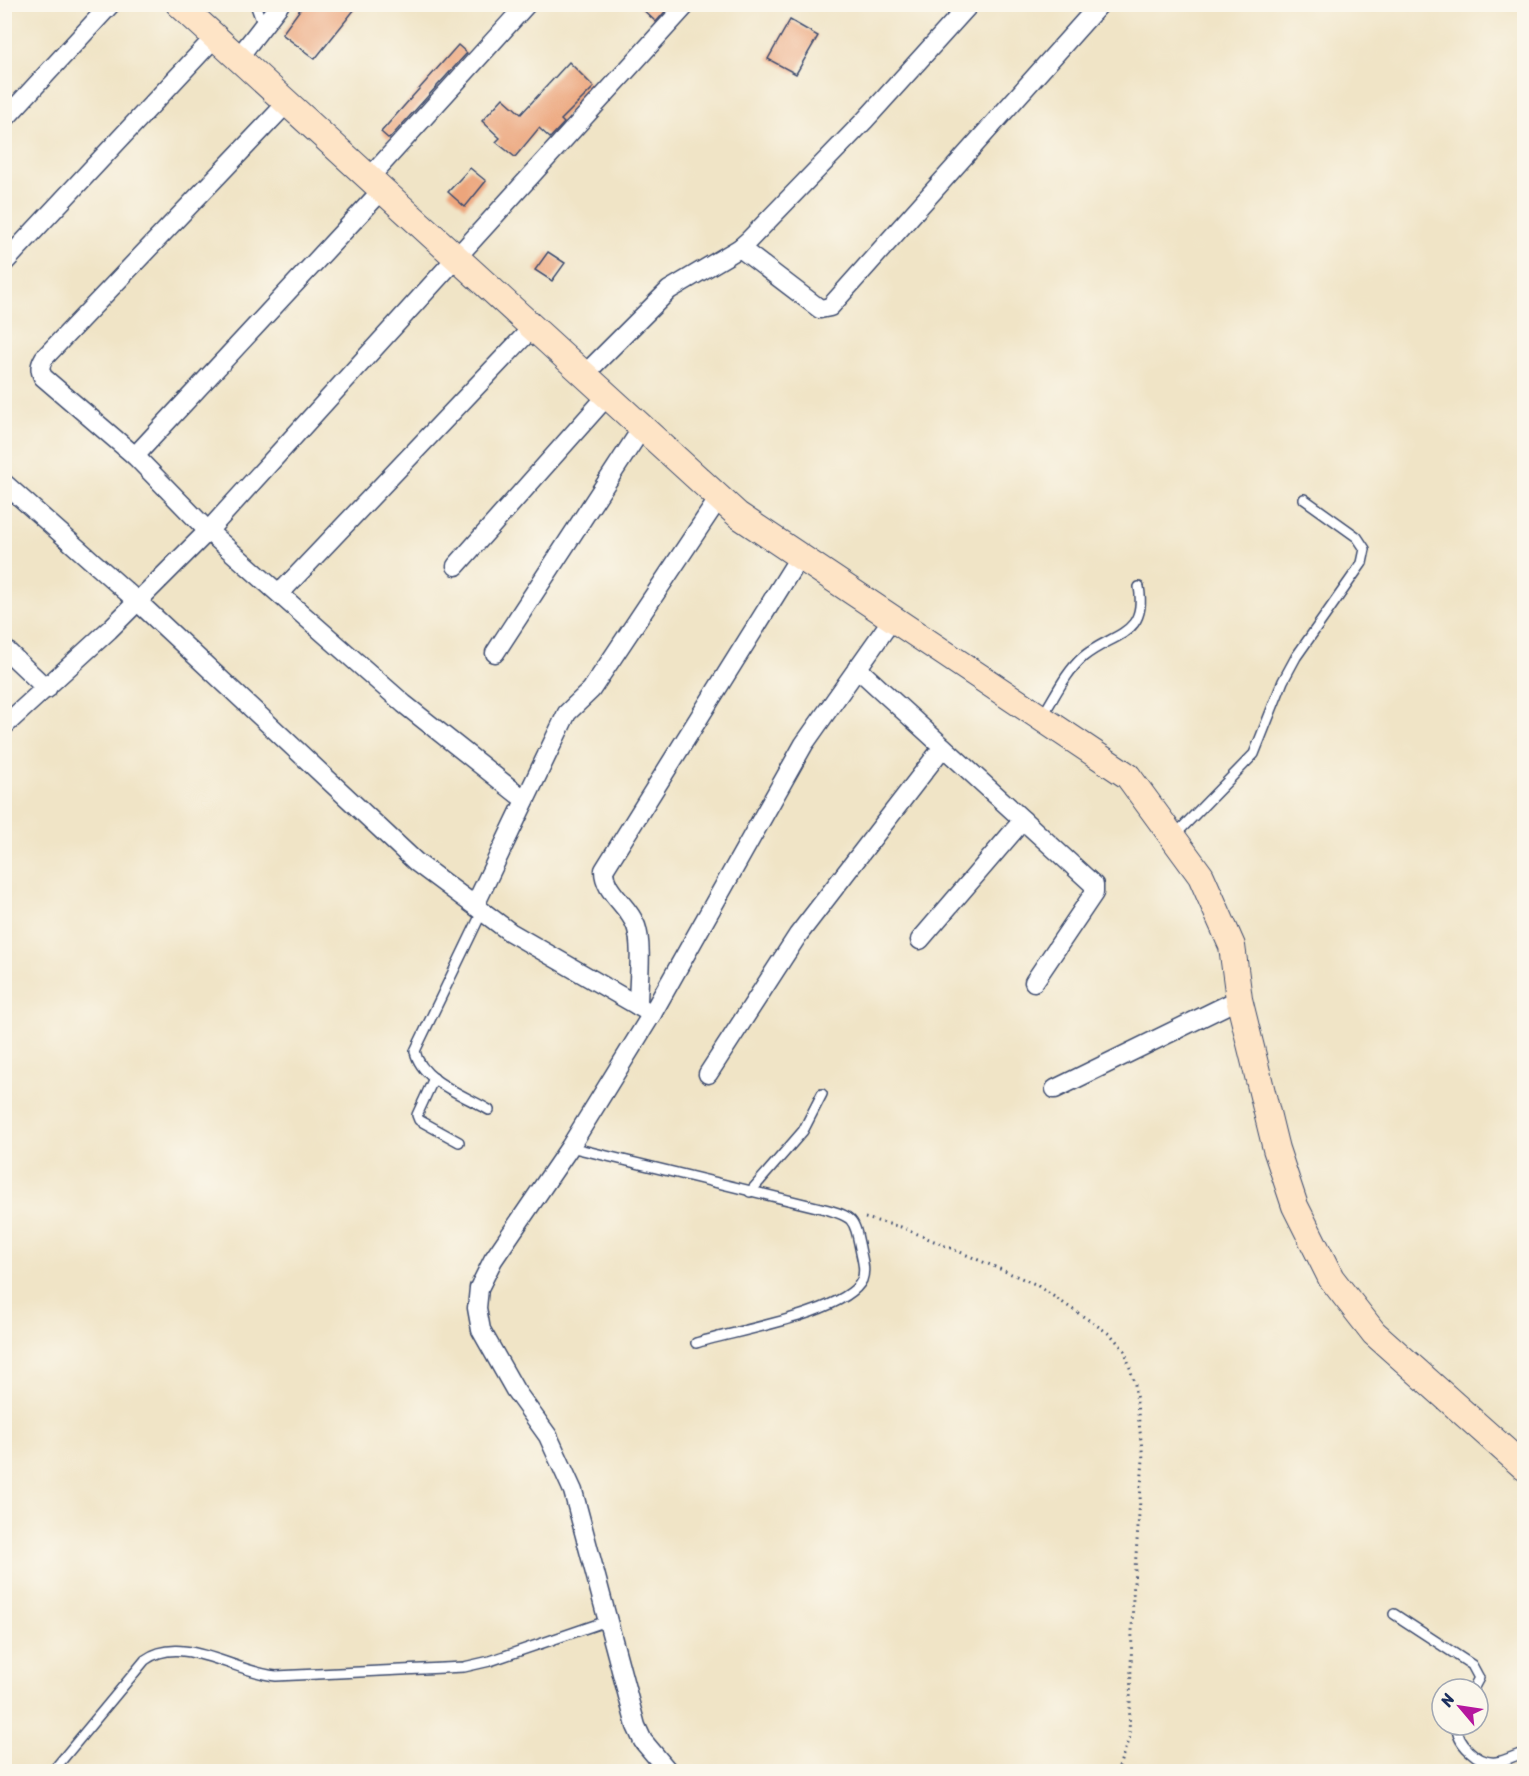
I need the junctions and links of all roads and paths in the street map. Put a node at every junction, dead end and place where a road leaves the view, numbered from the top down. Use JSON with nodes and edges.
{"nodes":[{"id":1,"x":111,"y":4,"type":"edge"},
{"id":2,"x":179,"y":4,"type":"edge"},
{"id":3,"x":255,"y":4,"type":"edge"},
{"id":4,"x":280,"y":4,"type":"edge"},
{"id":5,"x":527,"y":4,"type":"edge"},
{"id":6,"x":687,"y":4,"type":"edge"},
{"id":7,"x":970,"y":4,"type":"edge"},
{"id":8,"x":1100,"y":4,"type":"edge"},
{"id":9,"x":263,"y":26,"type":"junction"},
{"id":10,"x":215,"y":37,"type":"junction"},
{"id":11,"x":238,"y":58,"type":"junction"},
{"id":12,"x":287,"y":103,"type":"junction"},
{"id":13,"x":4,"y":120,"type":"edge"},
{"id":14,"x":376,"y":184,"type":"junction"},
{"id":15,"x":740,"y":248,"type":"junction"},
{"id":16,"x":454,"y":258,"type":"junction"},
{"id":17,"x":4,"y":263,"type":"edge"},
{"id":18,"x":532,"y":328,"type":"junction"},
{"id":19,"x":584,"y":375,"type":"junction"},
{"id":20,"x":607,"y":396,"type":"junction"},
{"id":21,"x":642,"y":428,"type":"junction"},
{"id":22,"x":135,"y":456,"type":"junction"},
{"id":23,"x":4,"y":483,"type":"edge"},
{"id":24,"x":719,"y":498,"type":"junction"},
{"id":25,"x":1304,"y":499,"type":"dead end"},
{"id":26,"x":208,"y":531,"type":"junction"},
{"id":27,"x":800,"y":556,"type":"junction"},
{"id":28,"x":456,"y":566,"type":"dead end"},
{"id":29,"x":1139,"y":587,"type":"dead end"},
{"id":30,"x":280,"y":593,"type":"junction"},
{"id":31,"x":136,"y":601,"type":"junction"},
{"id":32,"x":893,"y":618,"type":"junction"},
{"id":33,"x":4,"y":648,"type":"edge"},
{"id":34,"x":495,"y":653,"type":"dead end"},
{"id":35,"x":858,"y":668,"type":"junction"},
{"id":36,"x":47,"y":689,"type":"junction"},
{"id":37,"x":1042,"y":717,"type":"junction"},
{"id":38,"x":4,"y":726,"type":"edge"},
{"id":39,"x":943,"y":747,"type":"junction"},
{"id":40,"x":525,"y":800,"type":"junction"},
{"id":41,"x":1023,"y":819,"type":"junction"},
{"id":42,"x":1174,"y":837,"type":"junction"},
{"id":43,"x":478,"y":909,"type":"junction"},
{"id":44,"x":920,"y":940,"type":"dead end"},
{"id":45,"x":1034,"y":982,"type":"dead end"},
{"id":46,"x":1239,"y":999,"type":"junction"},
{"id":47,"x":645,"y":1010,"type":"junction"},
{"id":48,"x":708,"y":1074,"type":"dead end"},
{"id":49,"x":434,"y":1078,"type":"junction"},
{"id":50,"x":1054,"y":1089,"type":"dead end"},
{"id":51,"x":822,"y":1094,"type":"dead end"},
{"id":52,"x":489,"y":1110,"type":"dead end"},
{"id":53,"x":459,"y":1142,"type":"dead end"},
{"id":54,"x":570,"y":1147,"type":"junction"},
{"id":55,"x":750,"y":1192,"type":"junction"},
{"id":56,"x":852,"y":1218,"type":"junction"},
{"id":57,"x":696,"y":1343,"type":"dead end"},
{"id":58,"x":1524,"y":1467,"type":"edge"},
{"id":59,"x":1394,"y":1614,"type":"dead end"},
{"id":60,"x":608,"y":1621,"type":"junction"},
{"id":61,"x":1478,"y":1677,"type":"edge"},
{"id":62,"x":1460,"y":1737,"type":"edge"},
{"id":63,"x":1524,"y":1753,"type":"edge"},
{"id":64,"x":52,"y":1772,"type":"edge"},
{"id":65,"x":669,"y":1772,"type":"edge"},
{"id":66,"x":1117,"y":1772,"type":"edge"}],
"edges":[{"from":1,"to":13,"type":"street"},
{"from":2,"to":10,"type":"main road"},
{"from":3,"to":9,"type":"lane"},
{"from":4,"to":9,"type":"street"},
{"from":5,"to":14,"type":"street"},
{"from":6,"to":16,"type":"street"},
{"from":7,"to":15,"type":"street"},
{"from":8,"to":15,"type":"street"},
{"from":9,"to":11,"type":"street"},
{"from":10,"to":11,"type":"main road"},
{"from":10,"to":17,"type":"street"},
{"from":11,"to":12,"type":"main road"},
{"from":12,"to":14,"type":"main road"},
{"from":12,"to":22,"type":"street"},
{"from":14,"to":16,"type":"main road"},
{"from":14,"to":22,"type":"street"},
{"from":15,"to":19,"type":"street"},
{"from":16,"to":18,"type":"main road"},
{"from":16,"to":26,"type":"street"},
{"from":18,"to":19,"type":"main road"},
{"from":18,"to":30,"type":"street"},
{"from":19,"to":20,"type":"main road"},
{"from":20,"to":21,"type":"main road"},
{"from":20,"to":28,"type":"street"},
{"from":21,"to":24,"type":"main road"},
{"from":21,"to":34,"type":"street"},
{"from":22,"to":26,"type":"street"},
{"from":23,"to":31,"type":"street"},
{"from":24,"to":27,"type":"main road"},
{"from":24,"to":40,"type":"street"},
{"from":25,"to":42,"type":"lane"},
{"from":26,"to":30,"type":"street"},
{"from":26,"to":31,"type":"street"},
{"from":27,"to":32,"type":"main road"},
{"from":27,"to":47,"type":"street"},
{"from":29,"to":37,"type":"lane"},
{"from":30,"to":40,"type":"street"},
{"from":31,"to":36,"type":"street"},
{"from":31,"to":43,"type":"street"},
{"from":32,"to":35,"type":"street"},
{"from":32,"to":37,"type":"main road"},
{"from":33,"to":36,"type":"street"},
{"from":35,"to":39,"type":"street"},
{"from":35,"to":47,"type":"street"},
{"from":36,"to":38,"type":"street"},
{"from":37,"to":42,"type":"main road"},
{"from":39,"to":41,"type":"street"},
{"from":39,"to":48,"type":"street"},
{"from":40,"to":43,"type":"street"},
{"from":41,"to":44,"type":"street"},
{"from":41,"to":45,"type":"street"},
{"from":42,"to":46,"type":"main road"},
{"from":43,"to":47,"type":"street"},
{"from":43,"to":49,"type":"lane"},
{"from":46,"to":50,"type":"street"},
{"from":46,"to":58,"type":"main road"},
{"from":47,"to":54,"type":"street"},
{"from":49,"to":52,"type":"lane"},
{"from":49,"to":53,"type":"lane"},
{"from":51,"to":55,"type":"lane"},
{"from":54,"to":55,"type":"lane"},
{"from":54,"to":60,"type":"street"},
{"from":55,"to":56,"type":"lane"},
{"from":56,"to":57,"type":"lane"},
{"from":56,"to":66,"type":"path"},
{"from":59,"to":61,"type":"lane"},
{"from":60,"to":64,"type":"lane"},
{"from":60,"to":65,"type":"street"},
{"from":62,"to":63,"type":"lane"}]}
